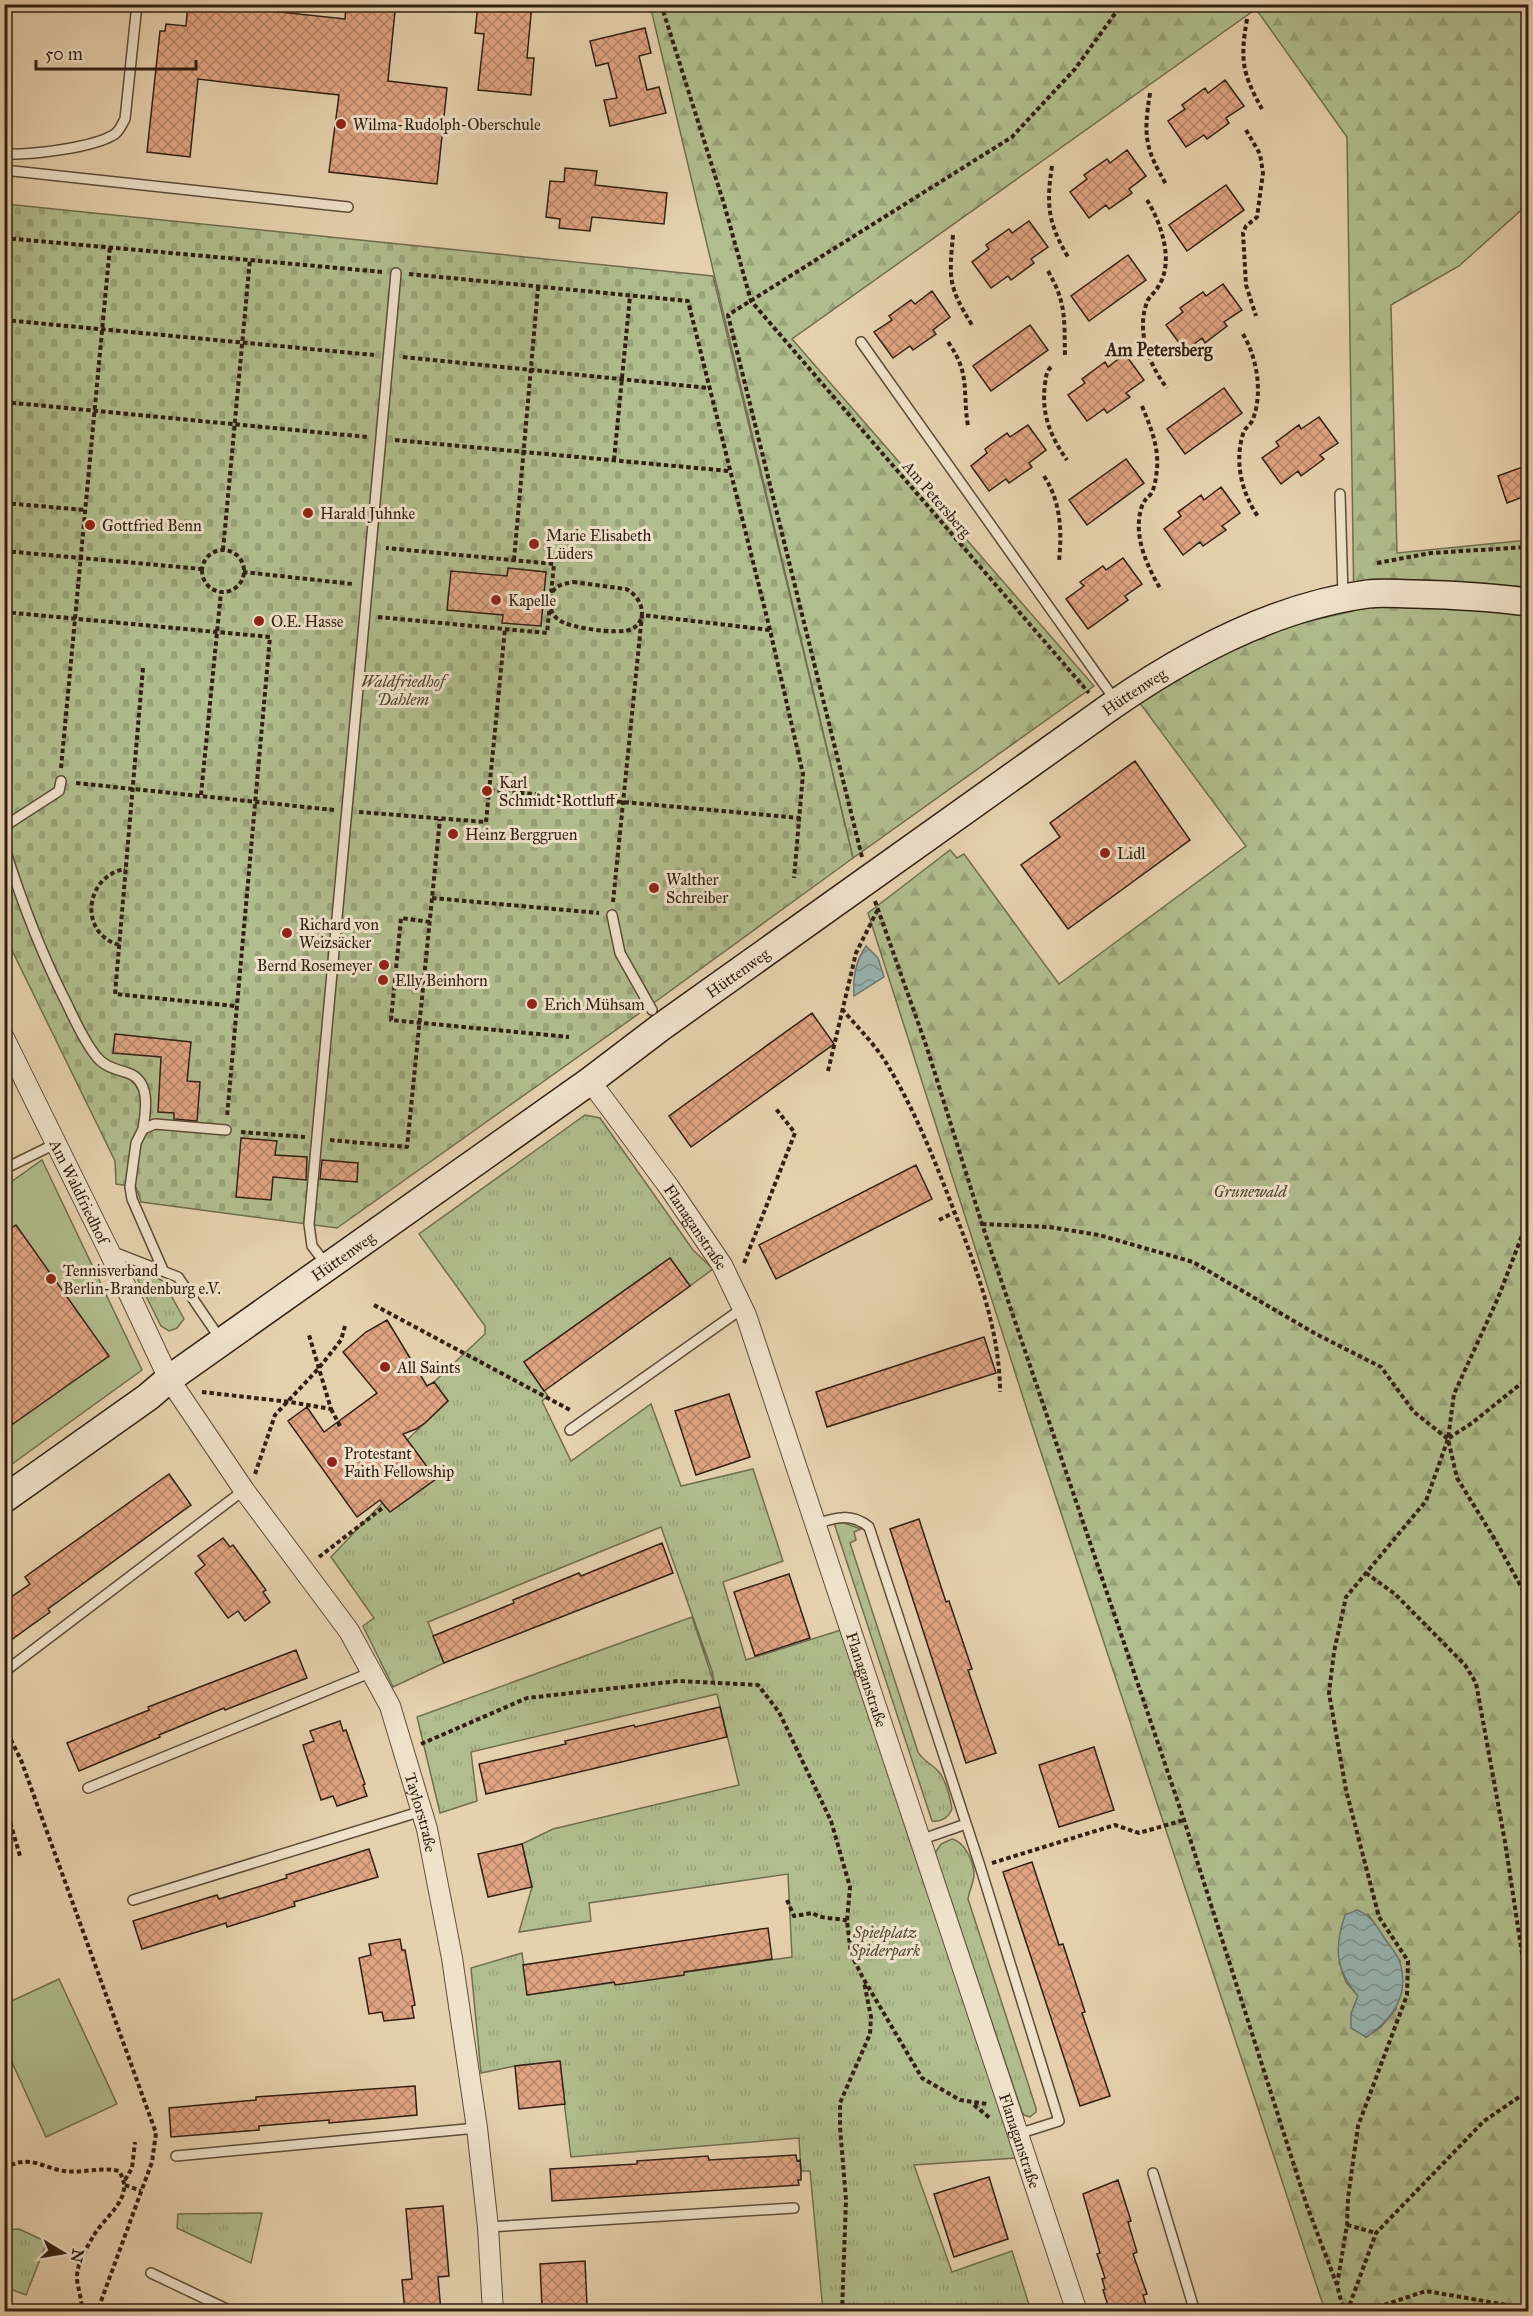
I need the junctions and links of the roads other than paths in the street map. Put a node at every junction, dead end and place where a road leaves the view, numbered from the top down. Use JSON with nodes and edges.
{"nodes":[{"id":1,"x":137,"y":4,"type":"edge"},
{"id":2,"x":4,"y":154,"type":"edge"},
{"id":3,"x":4,"y":170,"type":"edge"},
{"id":4,"x":348,"y":207,"type":"dead end"},
{"id":5,"x":396,"y":273,"type":"road end"},
{"id":6,"x":861,"y":342,"type":"dead end"},
{"id":7,"x":1340,"y":494,"type":"dead end"},
{"id":8,"x":1343,"y":598,"type":"junction"},
{"id":9,"x":1528,"y":602,"type":"edge"},
{"id":10,"x":1113,"y":704,"type":"junction"},
{"id":11,"x":61,"y":781,"type":"road end"},
{"id":12,"x":4,"y":831,"type":"edge"},
{"id":13,"x":4,"y":846,"type":"edge"},
{"id":14,"x":612,"y":915,"type":"road end"},
{"id":15,"x":652,"y":1010,"type":"dead end"},
{"id":16,"x":7,"y":1048,"type":"edge"},
{"id":17,"x":590,"y":1081,"type":"junction"},
{"id":18,"x":143,"y":1129,"type":"junction"},
{"id":19,"x":226,"y":1130,"type":"dead end"},
{"id":20,"x":57,"y":1143,"type":"junction"},
{"id":21,"x":4,"y":1169,"type":"edge"},
{"id":22,"x":109,"y":1251,"type":"junction"},
{"id":23,"x":327,"y":1266,"type":"junction"},
{"id":24,"x":163,"y":1270,"type":"junction"},
{"id":25,"x":743,"y":1308,"type":"junction"},
{"id":26,"x":222,"y":1342,"type":"junction"},
{"id":27,"x":168,"y":1379,"type":"junction"},
{"id":28,"x":570,"y":1430,"type":"dead end"},
{"id":29,"x":244,"y":1490,"type":"junction"},
{"id":30,"x":4,"y":1499,"type":"edge"},
{"id":31,"x":816,"y":1524,"type":"junction"},
{"id":32,"x":4,"y":1672,"type":"edge"},
{"id":33,"x":372,"y":1672,"type":"junction"},
{"id":34,"x":88,"y":1788,"type":"dead end"},
{"id":35,"x":422,"y":1811,"type":"junction"},
{"id":36,"x":966,"y":1824,"type":"junction"},
{"id":37,"x":920,"y":1840,"type":"junction"},
{"id":38,"x":133,"y":1900,"type":"dead end"},
{"id":39,"x":477,"y":2128,"type":"junction"},
{"id":40,"x":1018,"y":2134,"type":"junction"},
{"id":41,"x":176,"y":2156,"type":"dead end"},
{"id":42,"x":1154,"y":2173,"type":"dead end"},
{"id":43,"x":794,"y":2208,"type":"dead end"},
{"id":44,"x":488,"y":2227,"type":"junction"},
{"id":45,"x":151,"y":2273,"type":"dead end"},
{"id":46,"x":233,"y":2312,"type":"edge"},
{"id":47,"x":493,"y":2312,"type":"edge"},
{"id":48,"x":1077,"y":2312,"type":"edge"},
{"id":49,"x":1195,"y":2312,"type":"edge"}],
"edges":[{"from":1,"to":2,"type":"lane"},
{"from":3,"to":4,"type":"lane"},
{"from":5,"to":23,"type":"lane"},
{"from":6,"to":10,"type":"lane"},
{"from":7,"to":8,"type":"lane"},
{"from":8,"to":9,"type":"main road","name":"Hüttenweg"},
{"from":8,"to":10,"type":"main road","name":"Hüttenweg"},
{"from":10,"to":17,"type":"main road","name":"Hüttenweg"},
{"from":11,"to":12,"type":"lane"},
{"from":13,"to":18,"type":"lane"},
{"from":14,"to":15,"type":"lane"},
{"from":16,"to":20,"type":"street","name":"Am Waldfriedhof"},
{"from":17,"to":23,"type":"main road","name":"Hüttenweg"},
{"from":17,"to":25,"type":"street","name":"Flanaganstraße"},
{"from":18,"to":19,"type":"lane"},
{"from":18,"to":24,"type":"lane"},
{"from":20,"to":21,"type":"lane"},
{"from":20,"to":22,"type":"street","name":"Am Waldfriedhof"},
{"from":22,"to":24,"type":"lane"},
{"from":22,"to":27,"type":"street","name":"Am Waldfriedhof"},
{"from":23,"to":26,"type":"main road","name":"Hüttenweg"},
{"from":24,"to":26,"type":"lane"},
{"from":25,"to":28,"type":"lane"},
{"from":25,"to":31,"type":"street","name":"Flanaganstraße"},
{"from":26,"to":27,"type":"main road","name":"Hüttenweg"},
{"from":27,"to":29,"type":"street","name":"Taylorstraße"},
{"from":27,"to":30,"type":"main road","name":"Hüttenweg"},
{"from":29,"to":32,"type":"lane"},
{"from":29,"to":33,"type":"street","name":"Taylorstraße"},
{"from":31,"to":36,"type":"lane"},
{"from":31,"to":37,"type":"street","name":"Flanaganstraße"},
{"from":33,"to":34,"type":"lane"},
{"from":33,"to":35,"type":"street","name":"Taylorstraße"},
{"from":35,"to":38,"type":"lane"},
{"from":35,"to":39,"type":"street","name":"Taylorstraße"},
{"from":36,"to":37,"type":"lane"},
{"from":36,"to":40,"type":"lane"},
{"from":37,"to":40,"type":"street","name":"Flanaganstraße"},
{"from":39,"to":41,"type":"lane"},
{"from":39,"to":44,"type":"street","name":"Taylorstraße"},
{"from":40,"to":48,"type":"street","name":"Flanaganstraße"},
{"from":42,"to":49,"type":"lane"},
{"from":43,"to":44,"type":"lane"},
{"from":44,"to":47,"type":"street","name":"Taylorstraße"},
{"from":45,"to":46,"type":"lane"}]}
